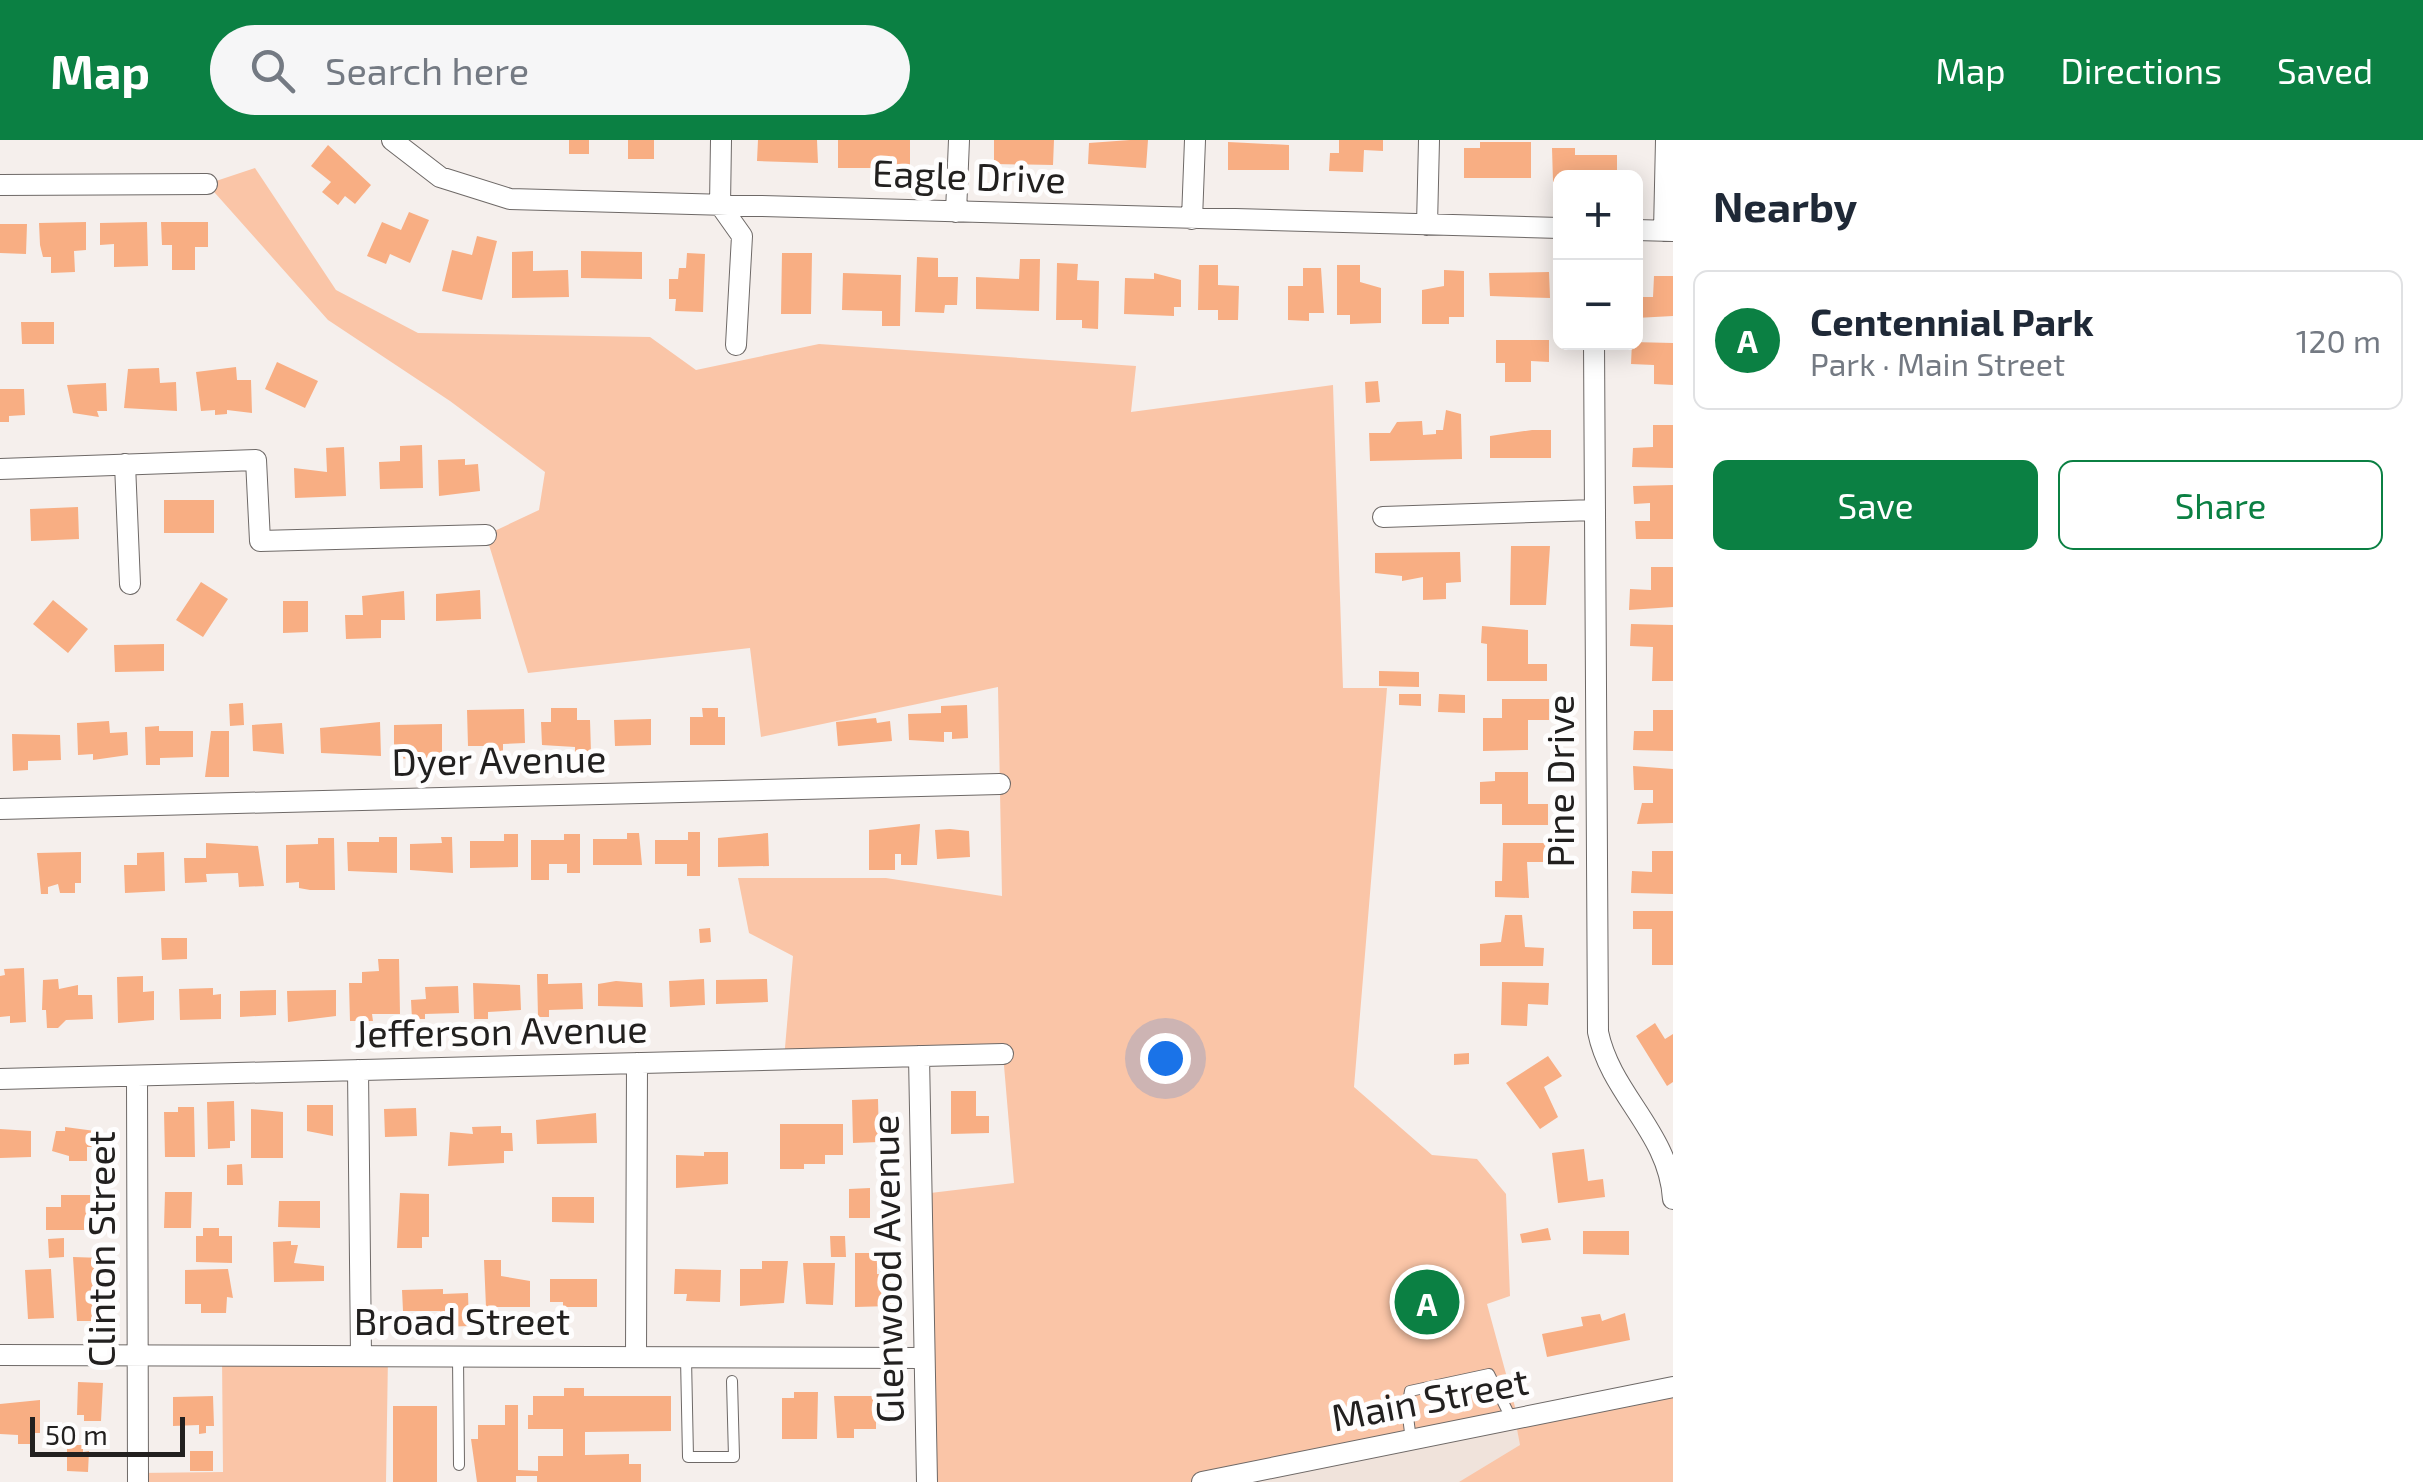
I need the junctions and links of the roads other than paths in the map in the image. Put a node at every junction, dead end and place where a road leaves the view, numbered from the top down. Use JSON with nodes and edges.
{"nodes":[{"id":1,"x":392,"y":140,"type":"edge"},
{"id":2,"x":722,"y":140,"type":"edge"},
{"id":3,"x":959,"y":140,"type":"edge"},
{"id":4,"x":1195,"y":140,"type":"edge"},
{"id":5,"x":1430,"y":140,"type":"edge"},
{"id":6,"x":1666,"y":140,"type":"edge"},
{"id":7,"x":0,"y":184,"type":"edge"},
{"id":8,"x":207,"y":184,"type":"dead end"},
{"id":9,"x":720,"y":205,"type":"junction"},
{"id":10,"x":956,"y":212,"type":"junction"},
{"id":11,"x":1192,"y":219,"type":"junction"},
{"id":12,"x":1428,"y":225,"type":"junction"},
{"id":13,"x":1553,"y":228,"type":"edge"},
{"id":14,"x":1643,"y":230,"type":"edge"},
{"id":15,"x":1669,"y":231,"type":"edge"},
{"id":16,"x":736,"y":345,"type":"dead end"},
{"id":17,"x":1594,"y":350,"type":"edge"},
{"id":18,"x":125,"y":464,"type":"junction"},
{"id":19,"x":0,"y":469,"type":"edge"},
{"id":20,"x":1595,"y":510,"type":"junction"},
{"id":21,"x":1383,"y":518,"type":"dead end"},
{"id":22,"x":486,"y":536,"type":"dead end"},
{"id":23,"x":130,"y":584,"type":"dead end"},
{"id":24,"x":1000,"y":784,"type":"dead end"},
{"id":25,"x":0,"y":809,"type":"edge"},
{"id":26,"x":1003,"y":1054,"type":"dead end"},
{"id":27,"x":919,"y":1056,"type":"junction"},
{"id":28,"x":637,"y":1063,"type":"junction"},
{"id":29,"x":358,"y":1070,"type":"junction"},
{"id":30,"x":137,"y":1076,"type":"junction"},
{"id":31,"x":0,"y":1079,"type":"edge"},
{"id":32,"x":1668,"y":1145,"type":"edge"},
{"id":33,"x":1673,"y":1199,"type":"edge"},
{"id":34,"x":0,"y":1355,"type":"edge"},
{"id":35,"x":138,"y":1356,"type":"junction"},
{"id":36,"x":361,"y":1356,"type":"junction"},
{"id":37,"x":458,"y":1356,"type":"junction"},
{"id":38,"x":636,"y":1357,"type":"junction"},
{"id":39,"x":686,"y":1357,"type":"junction"},
{"id":40,"x":924,"y":1358,"type":"junction"},
{"id":41,"x":732,"y":1382,"type":"dead end"},
{"id":42,"x":1673,"y":1387,"type":"edge"},
{"id":43,"x":1512,"y":1419,"type":"junction"},
{"id":44,"x":1411,"y":1440,"type":"junction"},
{"id":45,"x":459,"y":1465,"type":"dead end"},
{"id":46,"x":1295,"y":1473,"type":"edge"},
{"id":47,"x":138,"y":1482,"type":"edge"},
{"id":48,"x":927,"y":1482,"type":"edge"},
{"id":49,"x":1202,"y":1482,"type":"edge"}],
"edges":[{"from":1,"to":9,"type":"street","name":"Eagle Drive"},
{"from":2,"to":9,"type":"street"},
{"from":3,"to":10,"type":"street"},
{"from":4,"to":11,"type":"street"},
{"from":5,"to":12,"type":"street"},
{"from":6,"to":15,"type":"street"},
{"from":7,"to":8,"type":"street"},
{"from":9,"to":10,"type":"street","name":"Eagle Drive"},
{"from":9,"to":16,"type":"street"},
{"from":10,"to":11,"type":"street","name":"Eagle Drive"},
{"from":11,"to":12,"type":"street","name":"Eagle Drive"},
{"from":12,"to":13,"type":"street","name":"Eagle Drive"},
{"from":14,"to":15,"type":"street"},
{"from":17,"to":20,"type":"street","name":"Pine Drive"},
{"from":18,"to":19,"type":"street"},
{"from":18,"to":22,"type":"street"},
{"from":18,"to":23,"type":"street"},
{"from":20,"to":21,"type":"street"},
{"from":20,"to":32,"type":"street","name":"Pine Drive"},
{"from":24,"to":25,"type":"street","name":"Dyer Avenue"},
{"from":26,"to":27,"type":"street","name":"Jefferson Avenue"},
{"from":27,"to":28,"type":"street","name":"Jefferson Avenue"},
{"from":27,"to":40,"type":"street","name":"Glenwood Avenue"},
{"from":28,"to":29,"type":"street","name":"Jefferson Avenue"},
{"from":28,"to":38,"type":"street"},
{"from":29,"to":30,"type":"street","name":"Jefferson Avenue"},
{"from":29,"to":36,"type":"street"},
{"from":30,"to":31,"type":"street","name":"Jefferson Avenue"},
{"from":30,"to":35,"type":"street","name":"Clinton Street"},
{"from":32,"to":33,"type":"street","name":"Pine Drive"},
{"from":34,"to":35,"type":"street","name":"Broad Street"},
{"from":35,"to":36,"type":"street","name":"Broad Street"},
{"from":35,"to":47,"type":"street","name":"Clinton Street"},
{"from":36,"to":37,"type":"street","name":"Broad Street"},
{"from":37,"to":38,"type":"street","name":"Broad Street"},
{"from":37,"to":45,"type":"lane"},
{"from":38,"to":39,"type":"street","name":"Broad Street"},
{"from":39,"to":40,"type":"street","name":"Broad Street"},
{"from":39,"to":41,"type":"lane"},
{"from":40,"to":48,"type":"street","name":"Glenwood Avenue"},
{"from":42,"to":43,"type":"street","name":"Main Street"},
{"from":43,"to":44,"type":"street","name":"Main Street"},
{"from":43,"to":44,"type":"lane"},
{"from":44,"to":46,"type":"street","name":"Main Street"},
{"from":46,"to":49,"type":"street","name":"Main Street"}]}
